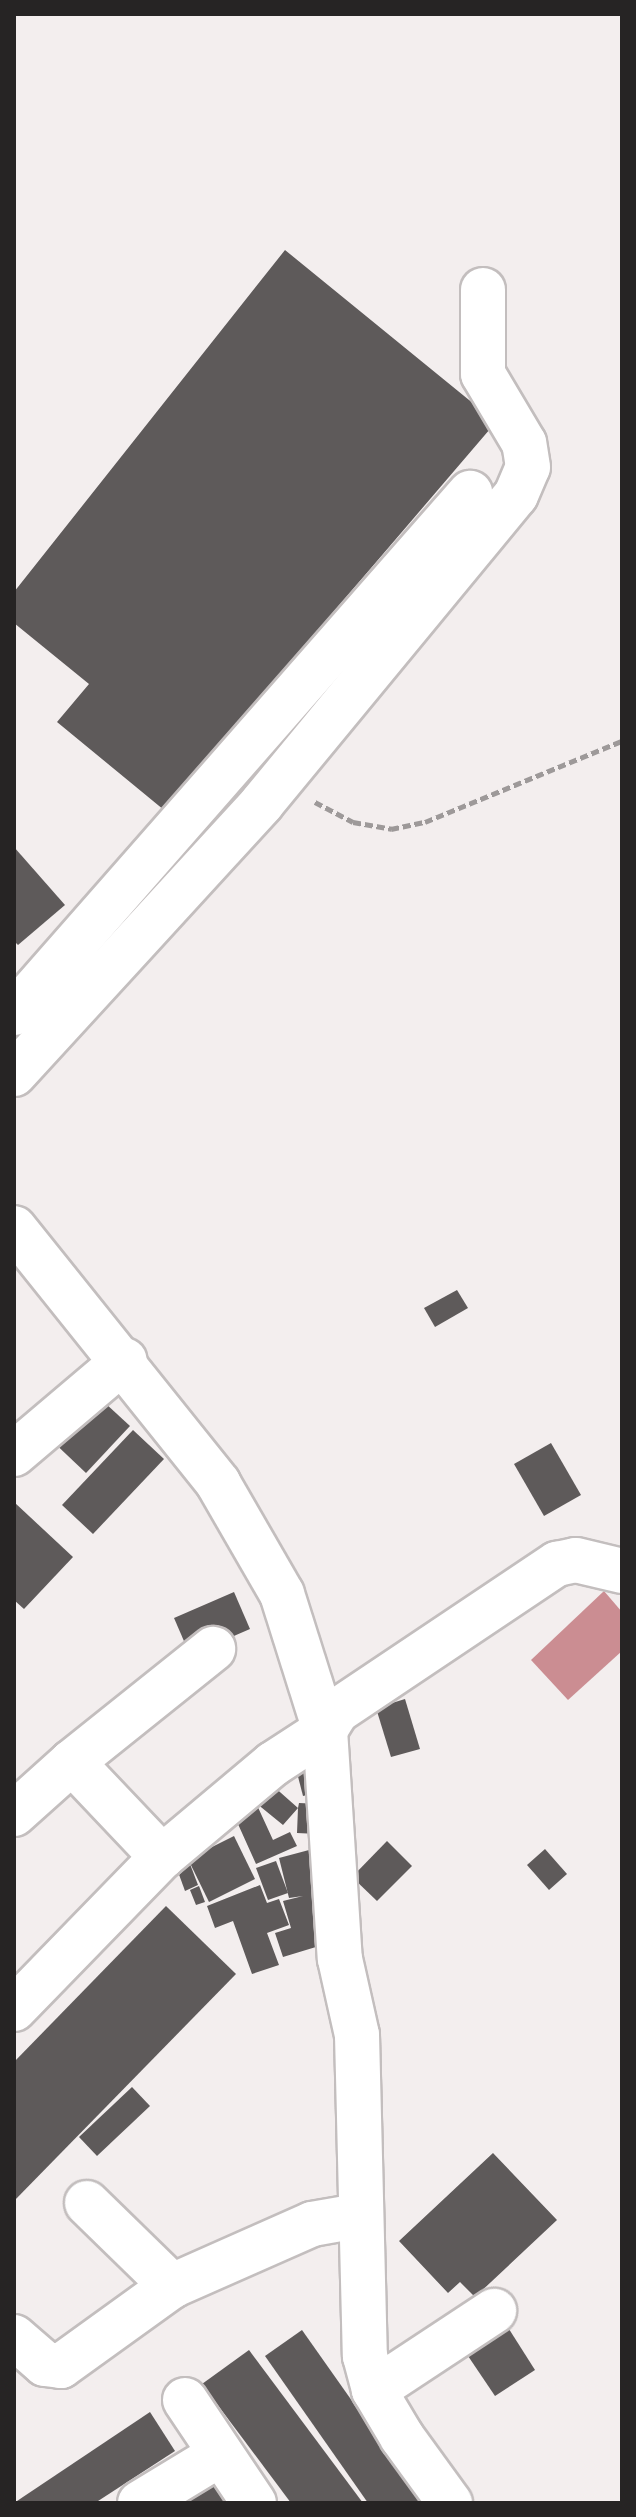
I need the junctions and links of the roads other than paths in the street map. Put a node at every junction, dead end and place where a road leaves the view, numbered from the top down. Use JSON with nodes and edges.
{"nodes":[{"id":1,"x":483,"y":290,"type":"dead end"},
{"id":2,"x":470,"y":493,"type":"dead end"},
{"id":3,"x":14,"y":1013,"type":"edge"},
{"id":4,"x":14,"y":1074,"type":"edge"},
{"id":5,"x":14,"y":1228,"type":"edge"},
{"id":6,"x":125,"y":1360,"type":"junction"},
{"id":7,"x":14,"y":1454,"type":"edge"},
{"id":8,"x":622,"y":1571,"type":"edge"},
{"id":9,"x":213,"y":1649,"type":"dead end"},
{"id":10,"x":325,"y":1730,"type":"junction"},
{"id":11,"x":72,"y":1762,"type":"junction"},
{"id":12,"x":14,"y":1814,"type":"edge"},
{"id":13,"x":162,"y":1857,"type":"junction"},
{"id":14,"x":14,"y":2009,"type":"edge"},
{"id":15,"x":87,"y":2203,"type":"dead end"},
{"id":16,"x":358,"y":2216,"type":"junction"},
{"id":17,"x":172,"y":2286,"type":"junction"},
{"id":18,"x":494,"y":2311,"type":"dead end"},
{"id":19,"x":14,"y":2337,"type":"edge"},
{"id":20,"x":374,"y":2390,"type":"junction"},
{"id":21,"x":185,"y":2400,"type":"dead end"},
{"id":22,"x":219,"y":2455,"type":"junction"},
{"id":23,"x":140,"y":2503,"type":"edge"},
{"id":24,"x":254,"y":2503,"type":"edge"},
{"id":25,"x":450,"y":2503,"type":"edge"}],
"edges":[{"from":1,"to":4,"type":"street"},
{"from":2,"to":3,"type":"street"},
{"from":5,"to":6,"type":"street"},
{"from":6,"to":7,"type":"street"},
{"from":6,"to":10,"type":"street"},
{"from":8,"to":10,"type":"street"},
{"from":9,"to":11,"type":"street"},
{"from":10,"to":13,"type":"street"},
{"from":10,"to":16,"type":"street"},
{"from":11,"to":12,"type":"street"},
{"from":11,"to":13,"type":"street"},
{"from":13,"to":14,"type":"street"},
{"from":15,"to":17,"type":"street"},
{"from":16,"to":17,"type":"street"},
{"from":16,"to":20,"type":"street"},
{"from":17,"to":19,"type":"street"},
{"from":18,"to":20,"type":"street"},
{"from":20,"to":25,"type":"street"},
{"from":21,"to":22,"type":"street"},
{"from":22,"to":23,"type":"street"},
{"from":22,"to":24,"type":"street"}]}
